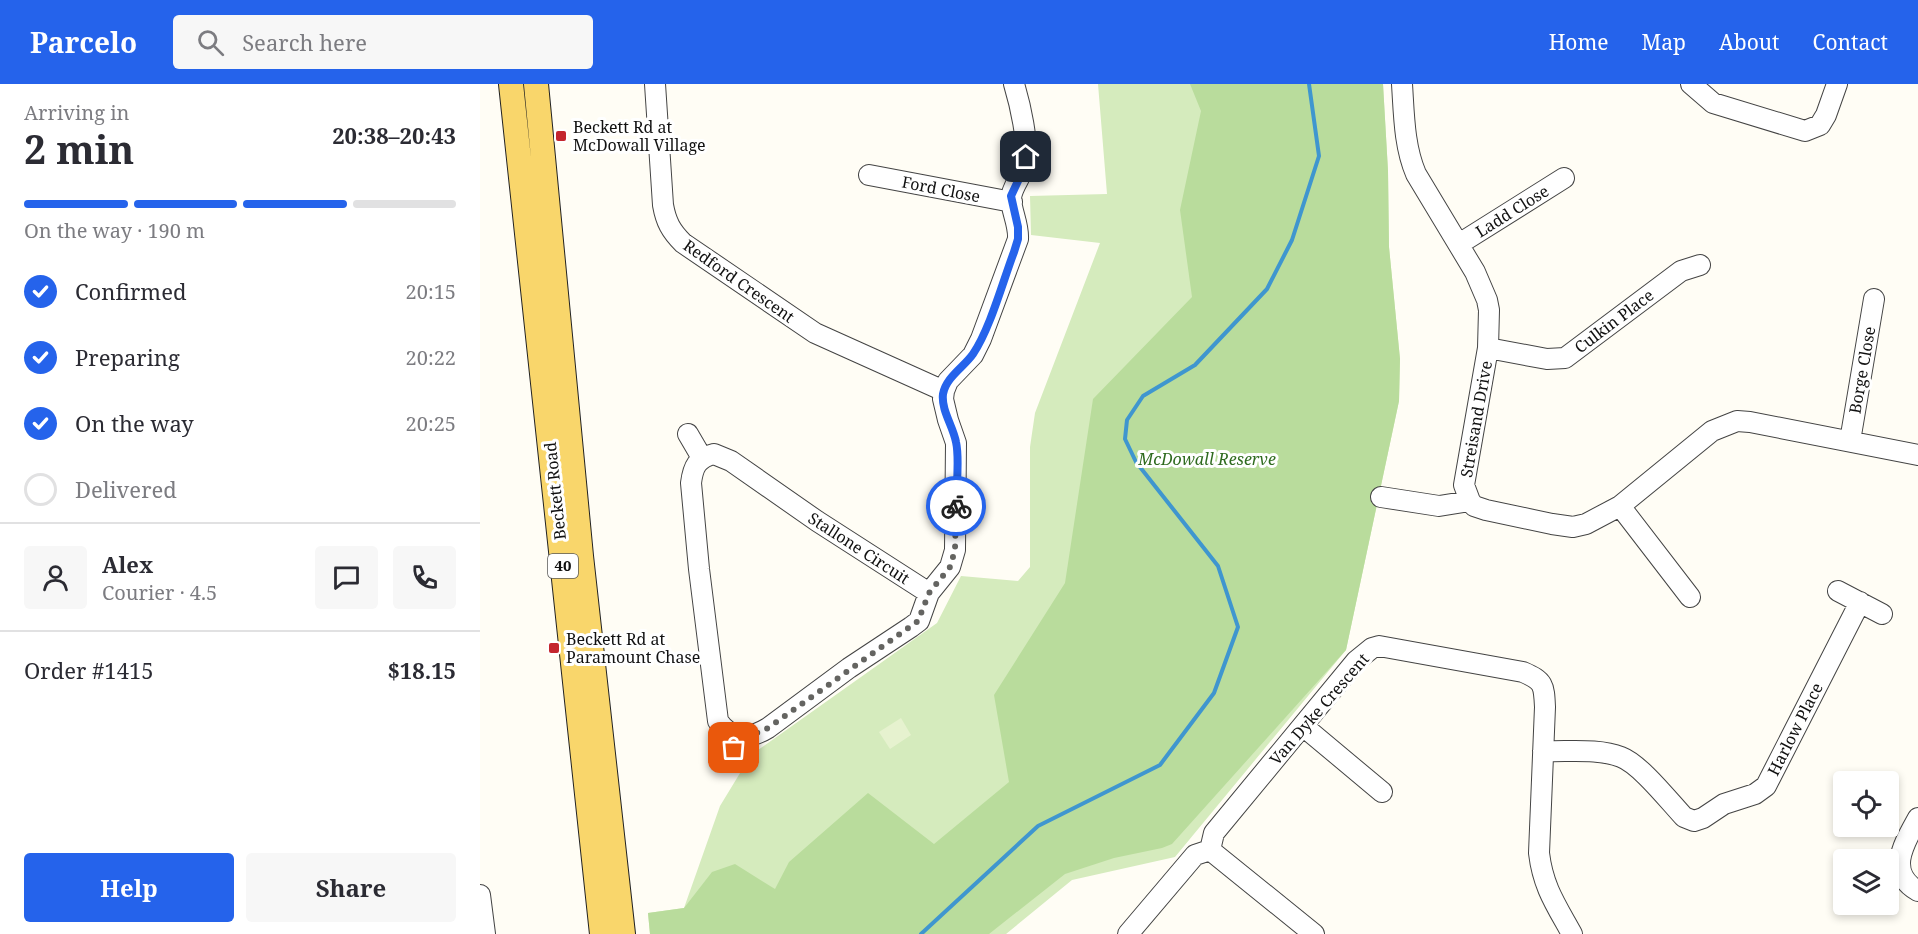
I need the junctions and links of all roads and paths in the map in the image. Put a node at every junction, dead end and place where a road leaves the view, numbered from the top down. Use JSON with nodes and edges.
{"nodes":[{"id":1,"x":511,"y":84,"type":"edge"},
{"id":2,"x":536,"y":84,"type":"edge"},
{"id":3,"x":655,"y":84,"type":"edge"},
{"id":4,"x":1014,"y":84,"type":"edge"},
{"id":5,"x":1402,"y":84,"type":"edge"},
{"id":6,"x":1691,"y":84,"type":"edge"},
{"id":7,"x":1837,"y":84,"type":"edge"},
{"id":8,"x":870,"y":175,"type":"dead end"},
{"id":9,"x":1564,"y":178,"type":"dead end"},
{"id":10,"x":1012,"y":202,"type":"junction"},
{"id":11,"x":1460,"y":244,"type":"junction"},
{"id":12,"x":1700,"y":265,"type":"dead end"},
{"id":13,"x":1874,"y":299,"type":"dead end"},
{"id":14,"x":1488,"y":348,"type":"junction"},
{"id":15,"x":944,"y":391,"type":"junction"},
{"id":16,"x":688,"y":434,"type":"dead end"},
{"id":17,"x":1850,"y":441,"type":"junction"},
{"id":18,"x":1918,"y":455,"type":"edge"},
{"id":19,"x":702,"y":458,"type":"junction"},
{"id":20,"x":1381,"y":497,"type":"dead end"},
{"id":21,"x":1470,"y":501,"type":"junction"},
{"id":22,"x":1620,"y":506,"type":"junction"},
{"id":23,"x":1838,"y":591,"type":"dead end"},
{"id":24,"x":929,"y":593,"type":"junction"},
{"id":25,"x":1690,"y":597,"type":"dead end"},
{"id":26,"x":1860,"y":602,"type":"junction"},
{"id":27,"x":1882,"y":614,"type":"dead end"},
{"id":28,"x":1303,"y":726,"type":"junction"},
{"id":29,"x":738,"y":736,"type":"junction"},
{"id":30,"x":1543,"y":751,"type":"junction"},
{"id":31,"x":729,"y":760,"type":"dead end"},
{"id":32,"x":1382,"y":792,"type":"dead end"},
{"id":33,"x":1918,"y":818,"type":"edge"},
{"id":34,"x":1210,"y":850,"type":"junction"},
{"id":35,"x":1918,"y":891,"type":"edge"},
{"id":36,"x":480,"y":895,"type":"edge"},
{"id":37,"x":485,"y":934,"type":"edge"},
{"id":38,"x":602,"y":934,"type":"edge"},
{"id":39,"x":623,"y":934,"type":"edge"},
{"id":40,"x":1128,"y":934,"type":"edge"},
{"id":41,"x":1314,"y":934,"type":"edge"},
{"id":42,"x":1572,"y":934,"type":"edge"}],
"edges":[{"from":1,"to":38,"type":"main road","name":"Beckett Road","number":"40"},
{"from":2,"to":39,"type":"main road","name":"Beckett Road","number":"40"},
{"from":3,"to":15,"type":"street","name":"Redford Crescent"},
{"from":4,"to":10,"type":"street"},
{"from":5,"to":11,"type":"street","name":"Streisand Drive"},
{"from":6,"to":7,"type":"street"},
{"from":8,"to":10,"type":"street","name":"Ford Close"},
{"from":9,"to":11,"type":"street","name":"Ladd Close"},
{"from":10,"to":15,"type":"street"},
{"from":11,"to":14,"type":"street","name":"Streisand Drive"},
{"from":12,"to":14,"type":"street","name":"Culkin Place"},
{"from":13,"to":17,"type":"street","name":"Borge Close"},
{"from":14,"to":21,"type":"street","name":"Streisand Drive"},
{"from":15,"to":24,"type":"street"},
{"from":16,"to":19,"type":"street"},
{"from":17,"to":18,"type":"street","name":"Streisand Drive"},
{"from":17,"to":22,"type":"street","name":"Streisand Drive"},
{"from":19,"to":24,"type":"street","name":"Stallone Circuit"},
{"from":19,"to":29,"type":"street"},
{"from":20,"to":21,"type":"street"},
{"from":21,"to":22,"type":"street","name":"Streisand Drive"},
{"from":22,"to":25,"type":"street"},
{"from":23,"to":26,"type":"street"},
{"from":24,"to":29,"type":"street","name":"Stallone Circuit"},
{"from":26,"to":27,"type":"street"},
{"from":26,"to":30,"type":"street","name":"Harlow Place"},
{"from":28,"to":30,"type":"street","name":"Van Dyke Crescent"},
{"from":28,"to":32,"type":"street"},
{"from":28,"to":34,"type":"street","name":"Van Dyke Crescent"},
{"from":29,"to":31,"type":"street"},
{"from":30,"to":42,"type":"street","name":"Van Dyke Crescent"},
{"from":33,"to":35,"type":"street"},
{"from":34,"to":40,"type":"street"},
{"from":34,"to":41,"type":"street"},
{"from":36,"to":37,"type":"street"}]}
